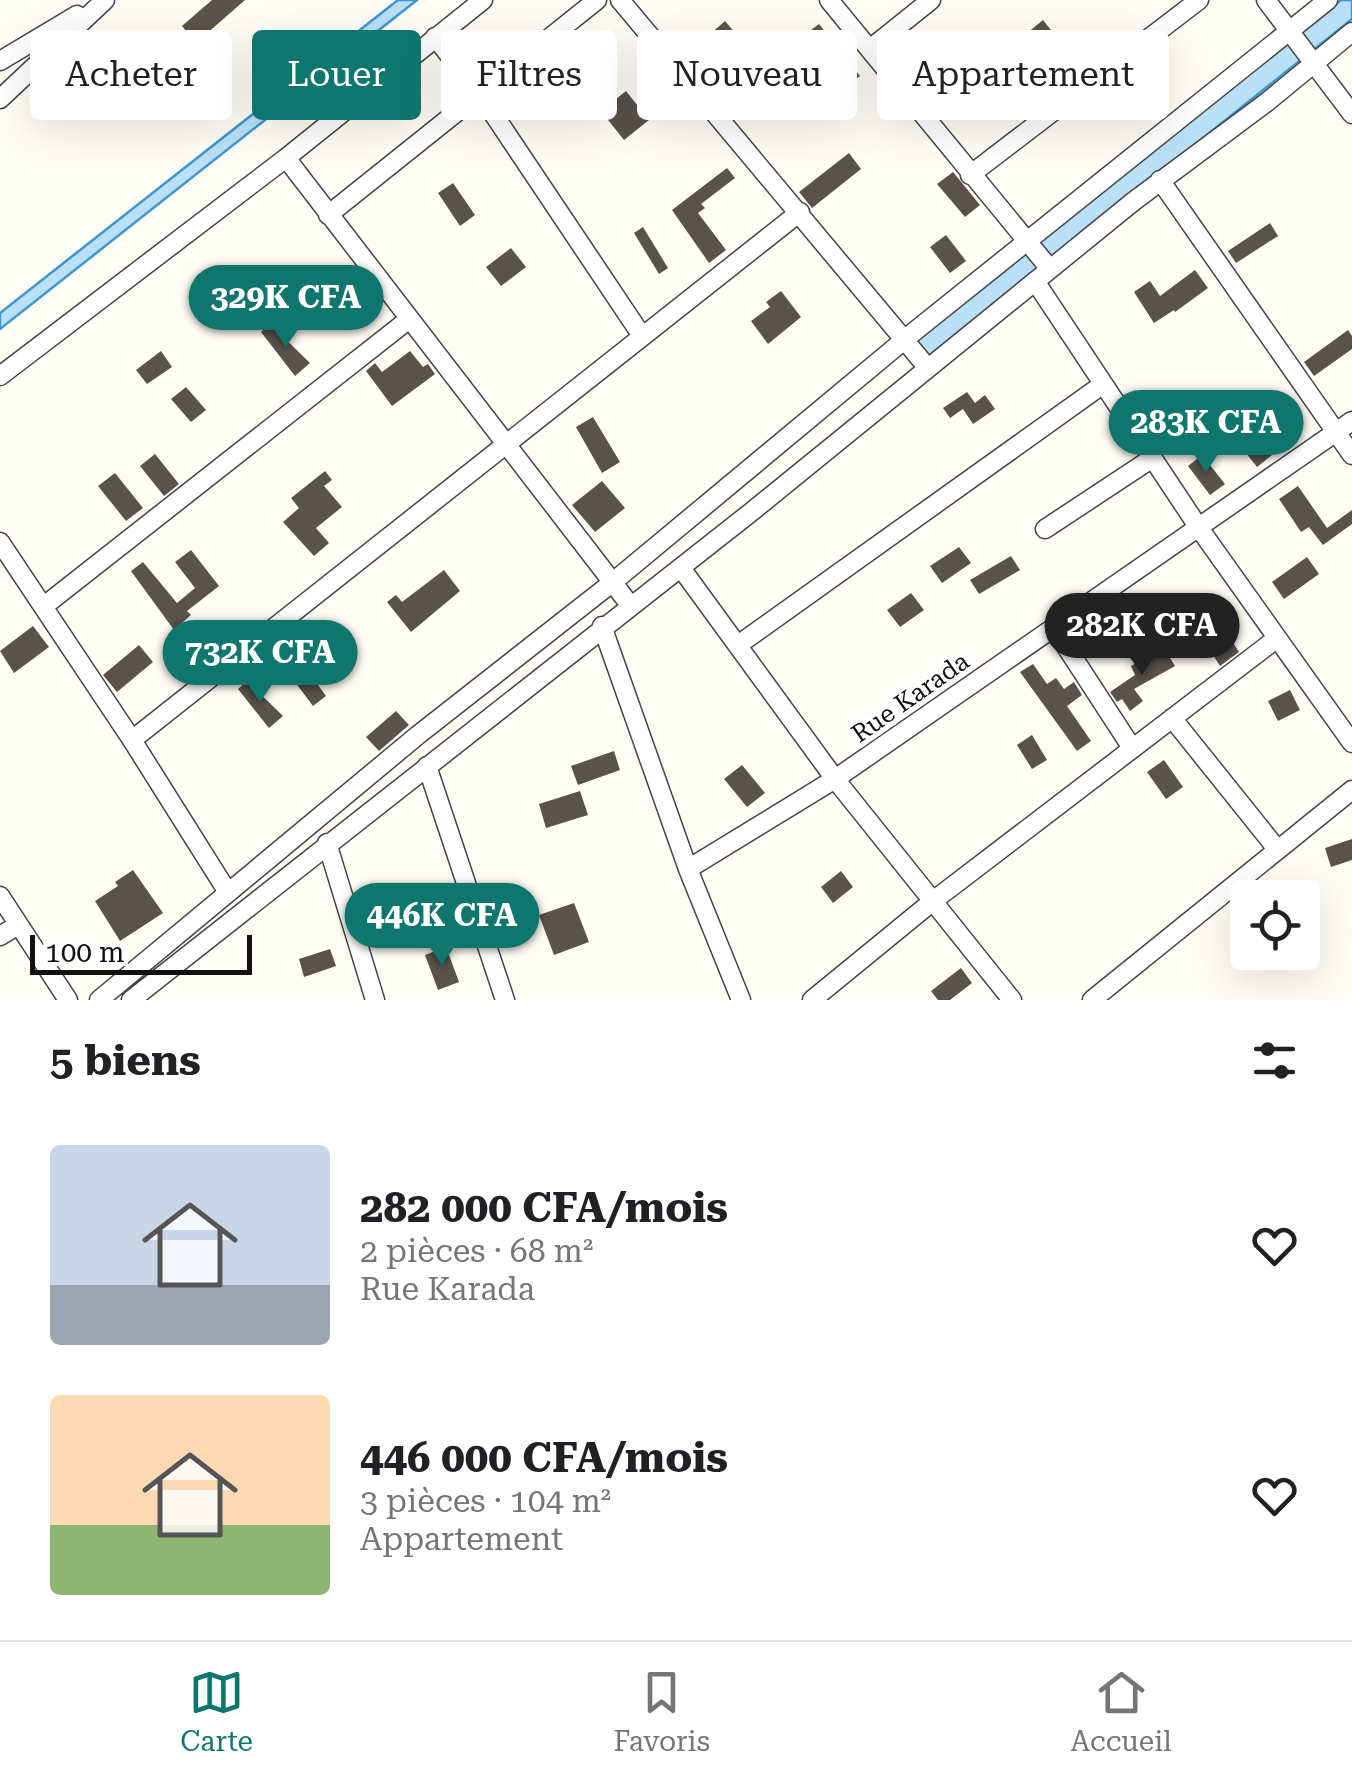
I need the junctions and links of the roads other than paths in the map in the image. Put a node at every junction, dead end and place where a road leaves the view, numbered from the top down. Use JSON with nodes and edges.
{"nodes":[{"id":1,"x":101,"y":0,"type":"edge"},
{"id":2,"x":483,"y":0,"type":"edge"},
{"id":3,"x":596,"y":0,"type":"edge"},
{"id":4,"x":620,"y":0,"type":"edge"},
{"id":5,"x":829,"y":0,"type":"edge"},
{"id":6,"x":931,"y":0,"type":"edge"},
{"id":7,"x":1199,"y":0,"type":"edge"},
{"id":8,"x":1266,"y":0,"type":"edge"},
{"id":9,"x":1328,"y":0,"type":"edge"},
{"id":10,"x":559,"y":30,"type":"edge"},
{"id":11,"x":1352,"y":32,"type":"edge"},
{"id":12,"x":1291,"y":33,"type":"junction"},
{"id":13,"x":435,"y":37,"type":"junction"},
{"id":14,"x":441,"y":45,"type":"edge"},
{"id":15,"x":870,"y":49,"type":"junction"},
{"id":16,"x":1312,"y":59,"type":"junction"},
{"id":17,"x":0,"y":62,"type":"edge"},
{"id":18,"x":0,"y":100,"type":"edge"},
{"id":19,"x":1352,"y":114,"type":"edge"},
{"id":20,"x":448,"y":120,"type":"edge"},
{"id":21,"x":497,"y":120,"type":"edge"},
{"id":22,"x":286,"y":158,"type":"junction"},
{"id":23,"x":970,"y":174,"type":"junction"},
{"id":24,"x":1160,"y":180,"type":"junction"},
{"id":25,"x":800,"y":212,"type":"junction"},
{"id":26,"x":328,"y":216,"type":"junction"},
{"id":27,"x":1029,"y":244,"type":"junction"},
{"id":28,"x":1048,"y":266,"type":"junction"},
{"id":29,"x":1034,"y":281,"type":"junction"},
{"id":30,"x":408,"y":320,"type":"junction"},
{"id":31,"x":642,"y":336,"type":"junction"},
{"id":32,"x":916,"y":354,"type":"junction"},
{"id":33,"x":0,"y":376,"type":"edge"},
{"id":34,"x":1102,"y":385,"type":"junction"},
{"id":35,"x":1344,"y":427,"type":"edge"},
{"id":36,"x":505,"y":445,"type":"junction"},
{"id":37,"x":1352,"y":455,"type":"edge"},
{"id":38,"x":1152,"y":458,"type":"junction"},
{"id":39,"x":1198,"y":528,"type":"junction"},
{"id":40,"x":1045,"y":530,"type":"dead end"},
{"id":41,"x":0,"y":542,"type":"edge"},
{"id":42,"x":681,"y":568,"type":"junction"},
{"id":43,"x":613,"y":582,"type":"junction"},
{"id":44,"x":44,"y":606,"type":"junction"},
{"id":45,"x":630,"y":606,"type":"junction"},
{"id":46,"x":602,"y":626,"type":"junction"},
{"id":47,"x":1054,"y":628,"type":"junction"},
{"id":48,"x":1276,"y":639,"type":"junction"},
{"id":49,"x":738,"y":645,"type":"junction"},
{"id":50,"x":1172,"y":718,"type":"junction"},
{"id":51,"x":132,"y":740,"type":"junction"},
{"id":52,"x":1352,"y":743,"type":"edge"},
{"id":53,"x":1132,"y":748,"type":"junction"},
{"id":54,"x":427,"y":766,"type":"junction"},
{"id":55,"x":835,"y":779,"type":"junction"},
{"id":56,"x":1352,"y":790,"type":"edge"},
{"id":57,"x":327,"y":844,"type":"junction"},
{"id":58,"x":1276,"y":849,"type":"junction"},
{"id":59,"x":688,"y":869,"type":"junction"},
{"id":60,"x":227,"y":891,"type":"junction"},
{"id":61,"x":0,"y":896,"type":"edge"},
{"id":62,"x":932,"y":901,"type":"junction"},
{"id":63,"x":18,"y":925,"type":"junction"},
{"id":64,"x":0,"y":936,"type":"edge"},
{"id":65,"x":68,"y":1000,"type":"edge"},
{"id":66,"x":99,"y":1000,"type":"edge"},
{"id":67,"x":131,"y":1000,"type":"edge"},
{"id":68,"x":375,"y":1000,"type":"edge"},
{"id":69,"x":505,"y":1000,"type":"edge"},
{"id":70,"x":741,"y":1000,"type":"edge"},
{"id":71,"x":812,"y":1000,"type":"edge"},
{"id":72,"x":1012,"y":1000,"type":"edge"},
{"id":73,"x":1092,"y":1000,"type":"edge"}],
"edges":[{"from":1,"to":17,"type":"street"},
{"from":1,"to":18,"type":"street"},
{"from":2,"to":13,"type":"street"},
{"from":3,"to":10,"type":"street"},
{"from":4,"to":25,"type":"street"},
{"from":5,"to":15,"type":"street"},
{"from":6,"to":15,"type":"street"},
{"from":7,"to":23,"type":"street"},
{"from":8,"to":12,"type":"street"},
{"from":9,"to":12,"type":"street"},
{"from":11,"to":16,"type":"street"},
{"from":12,"to":16,"type":"street"},
{"from":12,"to":27,"type":"street"},
{"from":13,"to":14,"type":"street"},
{"from":13,"to":22,"type":"street"},
{"from":15,"to":23,"type":"street"},
{"from":16,"to":19,"type":"street"},
{"from":16,"to":24,"type":"street"},
{"from":20,"to":26,"type":"street"},
{"from":21,"to":31,"type":"street"},
{"from":22,"to":26,"type":"street"},
{"from":22,"to":33,"type":"street"},
{"from":23,"to":27,"type":"street"},
{"from":24,"to":28,"type":"street"},
{"from":24,"to":35,"type":"street"},
{"from":25,"to":31,"type":"street"},
{"from":25,"to":32,"type":"street"},
{"from":26,"to":30,"type":"street"},
{"from":27,"to":28,"type":"street"},
{"from":27,"to":32,"type":"street"},
{"from":28,"to":29,"type":"street"},
{"from":29,"to":32,"type":"street"},
{"from":29,"to":34,"type":"street"},
{"from":30,"to":36,"type":"street"},
{"from":30,"to":44,"type":"street"},
{"from":31,"to":36,"type":"street"},
{"from":32,"to":42,"type":"street"},
{"from":32,"to":43,"type":"street"},
{"from":34,"to":38,"type":"street"},
{"from":34,"to":49,"type":"street"},
{"from":35,"to":37,"type":"street"},
{"from":35,"to":39,"type":"street","name":"Rue Karada"},
{"from":36,"to":43,"type":"street"},
{"from":36,"to":51,"type":"street"},
{"from":38,"to":39,"type":"street"},
{"from":38,"to":40,"type":"street"},
{"from":39,"to":47,"type":"street","name":"Rue Karada"},
{"from":39,"to":48,"type":"street"},
{"from":41,"to":44,"type":"street"},
{"from":42,"to":45,"type":"street"},
{"from":42,"to":49,"type":"street"},
{"from":43,"to":45,"type":"street"},
{"from":43,"to":60,"type":"street"},
{"from":44,"to":51,"type":"street"},
{"from":45,"to":46,"type":"street"},
{"from":46,"to":54,"type":"street"},
{"from":46,"to":59,"type":"street"},
{"from":47,"to":53,"type":"street"},
{"from":47,"to":55,"type":"street","name":"Rue Karada"},
{"from":48,"to":50,"type":"street"},
{"from":48,"to":52,"type":"street"},
{"from":49,"to":55,"type":"street"},
{"from":50,"to":53,"type":"street"},
{"from":50,"to":58,"type":"street"},
{"from":51,"to":60,"type":"street"},
{"from":53,"to":62,"type":"street"},
{"from":54,"to":57,"type":"street"},
{"from":54,"to":69,"type":"street"},
{"from":55,"to":59,"type":"street","name":"Rue Karada"},
{"from":55,"to":62,"type":"street"},
{"from":56,"to":58,"type":"street"},
{"from":57,"to":67,"type":"street"},
{"from":57,"to":68,"type":"street"},
{"from":58,"to":73,"type":"street"},
{"from":59,"to":70,"type":"street"},
{"from":60,"to":66,"type":"street"},
{"from":61,"to":63,"type":"street"},
{"from":62,"to":71,"type":"street"},
{"from":62,"to":72,"type":"street"},
{"from":63,"to":64,"type":"street"},
{"from":63,"to":65,"type":"street"}]}
